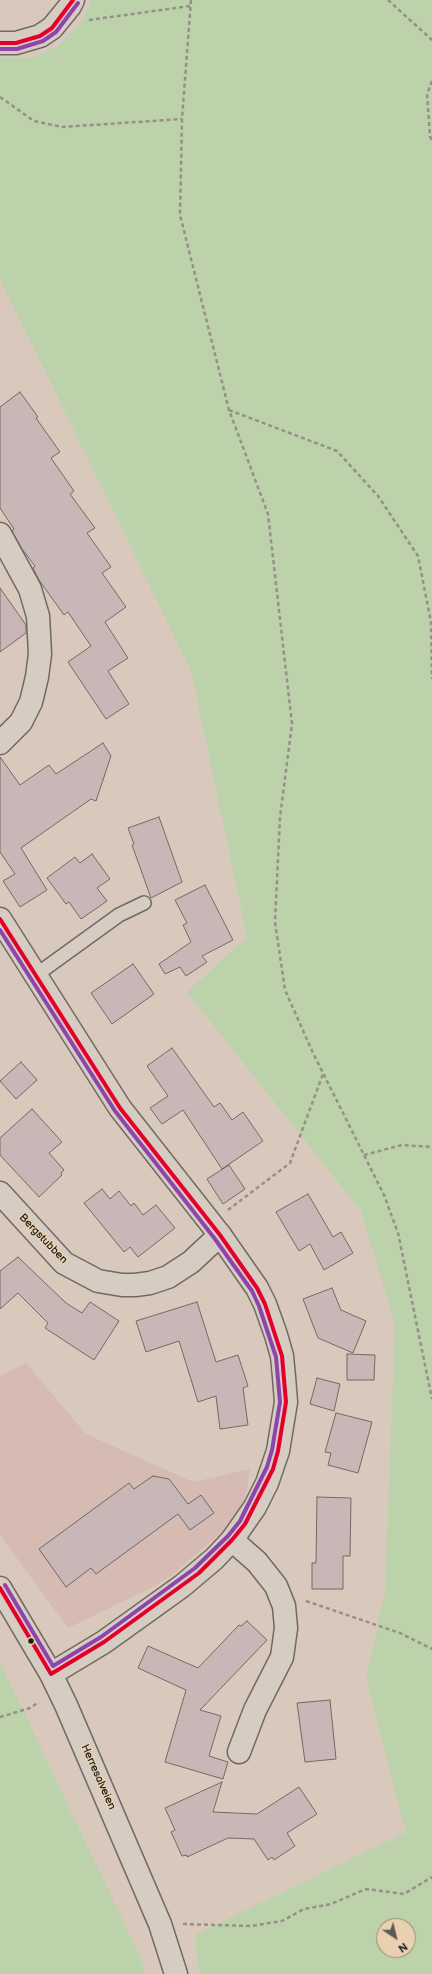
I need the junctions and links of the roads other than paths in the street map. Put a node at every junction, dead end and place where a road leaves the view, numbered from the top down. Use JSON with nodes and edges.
{"nodes":[{"id":1,"x":73,"y":0,"type":"edge"},
{"id":2,"x":0,"y":43,"type":"edge"},
{"id":3,"x":0,"y":534,"type":"edge"},
{"id":4,"x":0,"y":743,"type":"edge"},
{"id":5,"x":144,"y":903,"type":"dead end"},
{"id":6,"x":0,"y":918,"type":"edge"},
{"id":7,"x":36,"y":975,"type":"junction"},
{"id":8,"x":0,"y":1193,"type":"edge"},
{"id":9,"x":220,"y":1235,"type":"junction"},
{"id":10,"x":232,"y":1540,"type":"junction"},
{"id":11,"x":0,"y":1588,"type":"edge"},
{"id":12,"x":51,"y":1674,"type":"junction"},
{"id":13,"x":239,"y":1752,"type":"dead end"},
{"id":14,"x":176,"y":1974,"type":"edge"}],
"edges":[{"from":1,"to":2,"type":"street"},
{"from":3,"to":4,"type":"street"},
{"from":5,"to":7,"type":"lane"},
{"from":6,"to":7,"type":"street"},
{"from":7,"to":9,"type":"street"},
{"from":8,"to":9,"type":"street","name":"Bergstubben"},
{"from":9,"to":10,"type":"street"},
{"from":10,"to":12,"type":"street"},
{"from":10,"to":13,"type":"street"},
{"from":11,"to":12,"type":"street","name":"Herresalveien"},
{"from":12,"to":14,"type":"street","name":"Herresalveien"}]}
